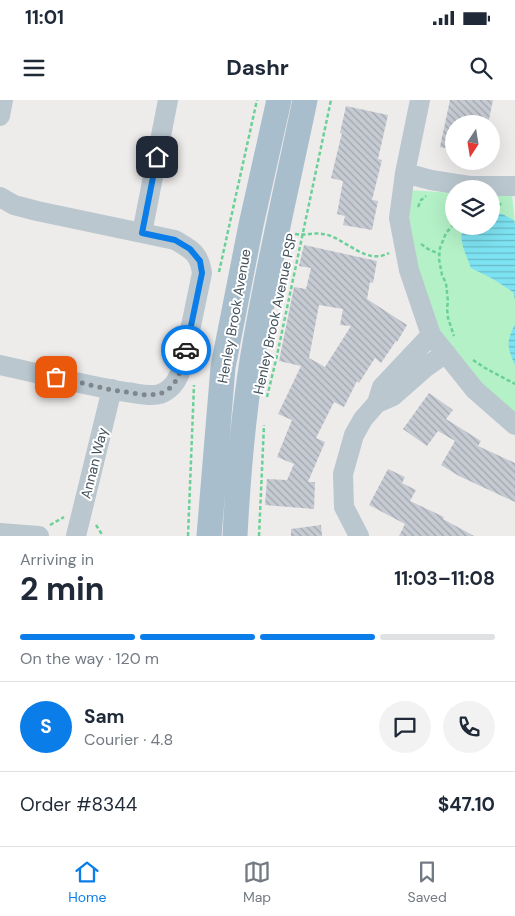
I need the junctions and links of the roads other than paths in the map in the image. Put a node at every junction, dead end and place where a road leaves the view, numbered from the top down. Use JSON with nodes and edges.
{"nodes":[{"id":1,"x":3,"y":100,"type":"edge"},
{"id":2,"x":168,"y":100,"type":"edge"},
{"id":3,"x":279,"y":100,"type":"edge"},
{"id":4,"x":305,"y":100,"type":"edge"},
{"id":5,"x":420,"y":100,"type":"edge"},
{"id":6,"x":0,"y":116,"type":"edge"},
{"id":7,"x":405,"y":173,"type":"junction"},
{"id":8,"x":515,"y":186,"type":"edge"},
{"id":9,"x":0,"y":197,"type":"edge"},
{"id":10,"x":142,"y":233,"type":"junction"},
{"id":11,"x":432,"y":335,"type":"junction"},
{"id":12,"x":450,"y":346,"type":"junction"},
{"id":13,"x":0,"y":365,"type":"edge"},
{"id":14,"x":112,"y":390,"type":"junction"},
{"id":15,"x":377,"y":403,"type":"junction"},
{"id":16,"x":515,"y":425,"type":"edge"},
{"id":17,"x":41,"y":530,"type":"edge"},
{"id":18,"x":0,"y":533,"type":"edge"},
{"id":19,"x":76,"y":536,"type":"edge"},
{"id":20,"x":208,"y":536,"type":"edge"},
{"id":21,"x":235,"y":536,"type":"edge"},
{"id":22,"x":359,"y":536,"type":"edge"}],
"edges":[{"from":1,"to":6,"type":"street"},
{"from":2,"to":10,"type":"street"},
{"from":3,"to":20,"type":"main road","name":"Henley Brook Avenue"},
{"from":4,"to":21,"type":"main road","name":"Henley Brook Avenue"},
{"from":5,"to":7,"type":"street"},
{"from":7,"to":8,"type":"street"},
{"from":7,"to":11,"type":"street"},
{"from":9,"to":10,"type":"street"},
{"from":10,"to":14,"type":"street"},
{"from":11,"to":12,"type":"street"},
{"from":11,"to":15,"type":"street"},
{"from":12,"to":15,"type":"street"},
{"from":12,"to":16,"type":"street"},
{"from":13,"to":14,"type":"street"},
{"from":14,"to":19,"type":"street","name":"Annan Way"},
{"from":15,"to":22,"type":"street"},
{"from":17,"to":18,"type":"street"}]}
